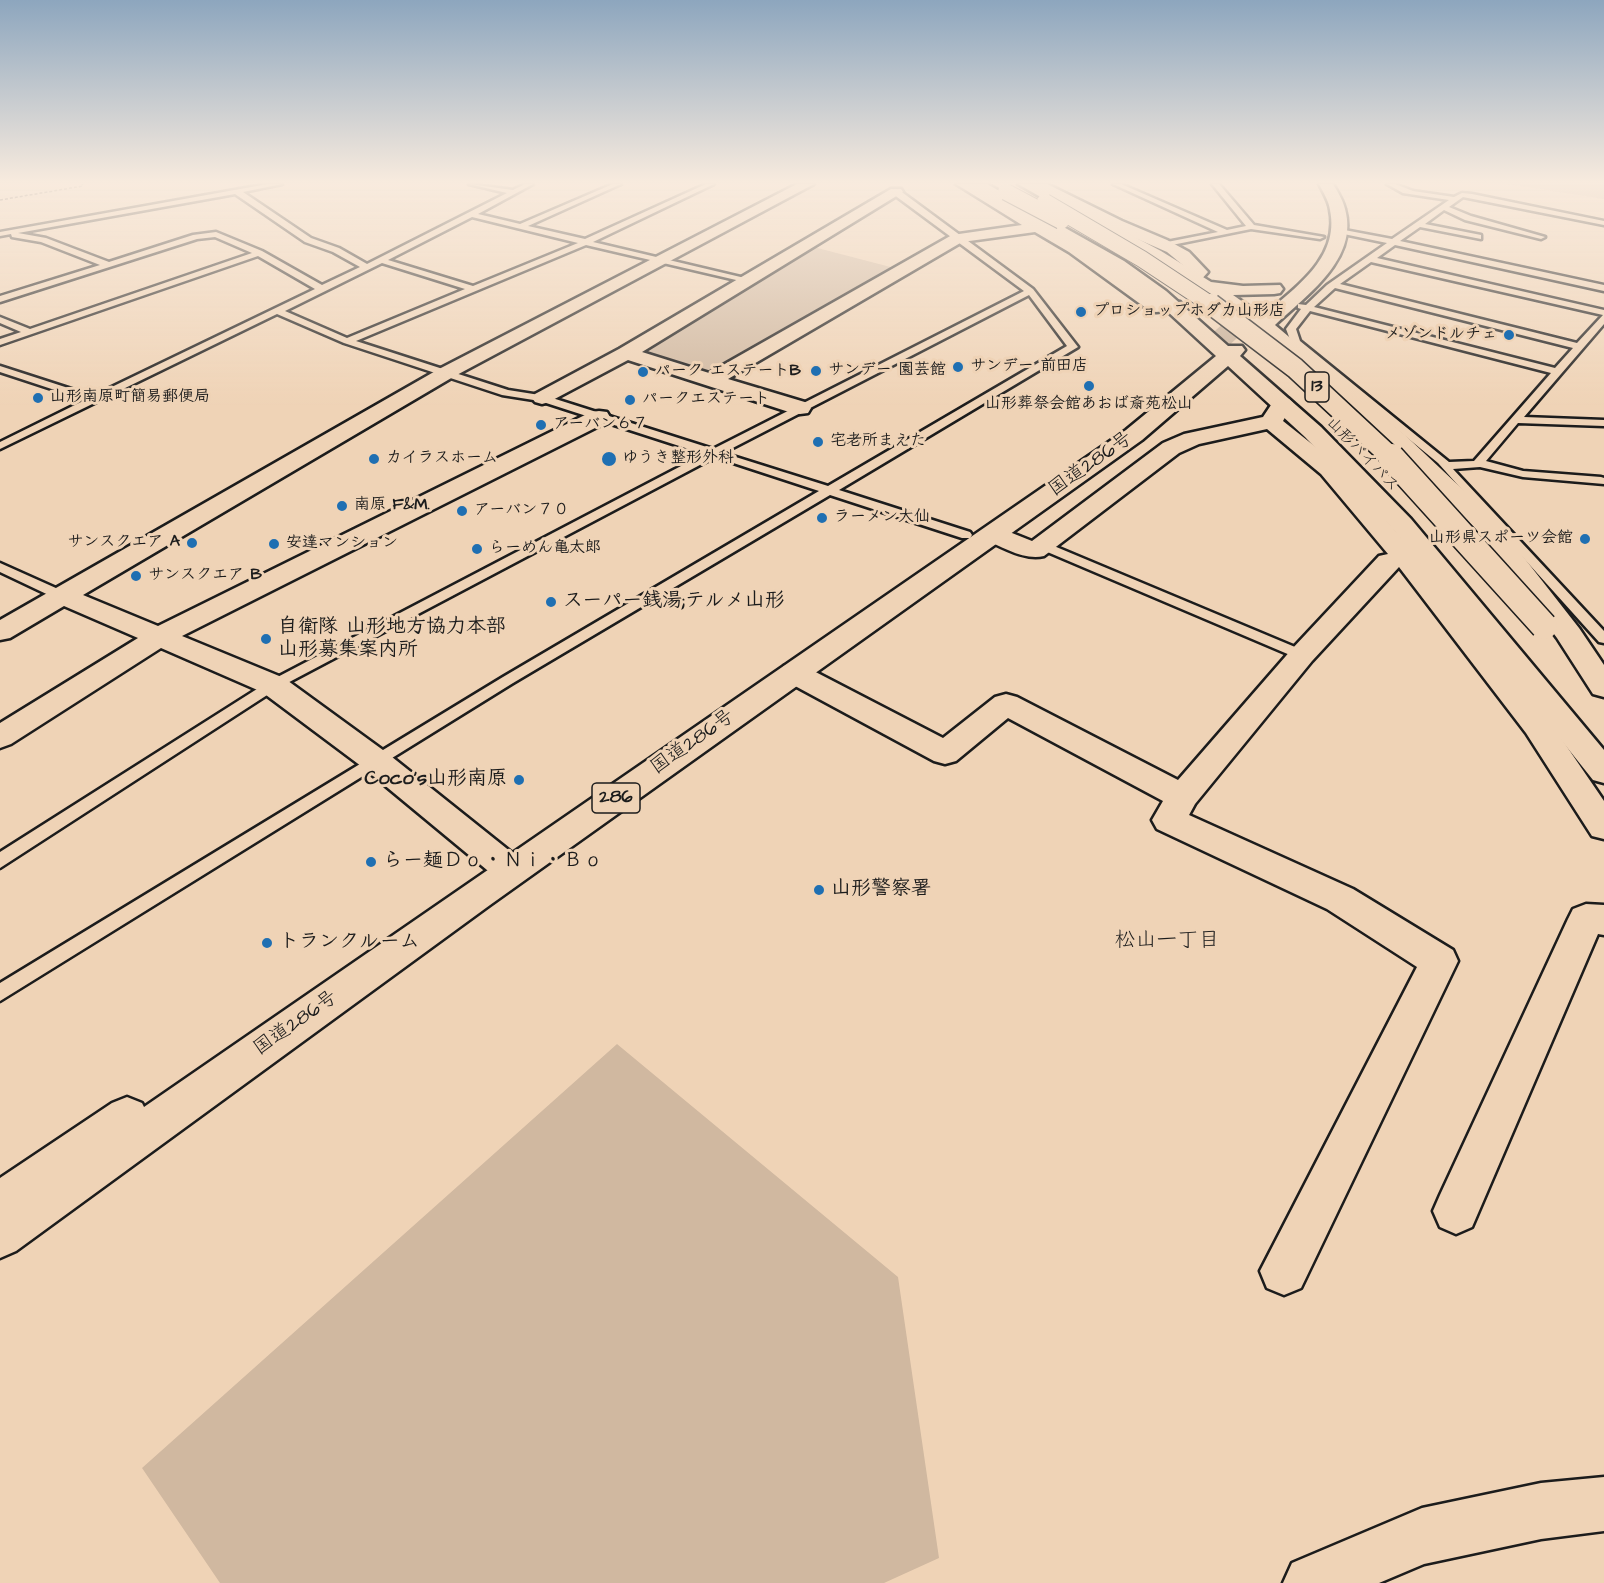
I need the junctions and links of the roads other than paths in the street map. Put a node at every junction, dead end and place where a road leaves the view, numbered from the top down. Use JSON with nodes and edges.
{"nodes":[{"id":1,"x":90,"y":258,"type":"edge"},
{"id":2,"x":131,"y":258,"type":"edge"},
{"id":3,"x":245,"y":258,"type":"edge"},
{"id":4,"x":268,"y":258,"type":"edge"},
{"id":5,"x":351,"y":258,"type":"edge"},
{"id":6,"x":385,"y":258,"type":"edge"},
{"id":7,"x":550,"y":258,"type":"edge"},
{"id":8,"x":650,"y":258,"type":"edge"},
{"id":9,"x":663,"y":258,"type":"edge"},
{"id":10,"x":785,"y":258,"type":"edge"},
{"id":11,"x":923,"y":258,"type":"edge"},
{"id":12,"x":984,"y":258,"type":"edge"},
{"id":13,"x":1087,"y":258,"type":"edge"},
{"id":14,"x":1106,"y":258,"type":"edge"},
{"id":15,"x":1124,"y":258,"type":"edge"},
{"id":16,"x":1142,"y":258,"type":"edge"},
{"id":17,"x":1157,"y":258,"type":"edge"},
{"id":18,"x":1183,"y":258,"type":"edge"},
{"id":19,"x":1330,"y":258,"type":"edge"},
{"id":20,"x":1467,"y":258,"type":"edge"},
{"id":21,"x":1371,"y":259,"type":"joint"},
{"id":22,"x":381,"y":260,"type":"junction"},
{"id":23,"x":659,"y":260,"type":"junction"},
{"id":24,"x":109,"y":265,"type":"junction"},
{"id":25,"x":367,"y":267,"type":"junction"},
{"id":26,"x":1290,"y":275,"type":"dead end"},
{"id":27,"x":1196,"y":280,"type":"junction"},
{"id":28,"x":746,"y":281,"type":"junction"},
{"id":29,"x":1332,"y":286,"type":"junction"},
{"id":30,"x":1604,"y":288,"type":"edge"},
{"id":31,"x":322,"y":289,"type":"junction"},
{"id":32,"x":474,"y":289,"type":"junction"},
{"id":33,"x":1274,"y":290,"type":"junction"},
{"id":34,"x":1030,"y":291,"type":"junction"},
{"id":35,"x":1294,"y":298,"type":"junction"},
{"id":36,"x":0,"y":299,"type":"edge"},
{"id":37,"x":1174,"y":306,"type":"junction"},
{"id":38,"x":1310,"y":308,"type":"junction"},
{"id":39,"x":278,"y":311,"type":"junction"},
{"id":40,"x":1604,"y":313,"type":"edge"},
{"id":41,"x":0,"y":320,"type":"edge"},
{"id":42,"x":1253,"y":322,"type":"junction"},
{"id":43,"x":1601,"y":324,"type":"edge"},
{"id":44,"x":30,"y":332,"type":"junction"},
{"id":45,"x":347,"y":341,"type":"junction"},
{"id":46,"x":0,"y":342,"type":"edge"},
{"id":47,"x":1578,"y":346,"type":"junction"},
{"id":48,"x":1224,"y":347,"type":"junction"},
{"id":49,"x":626,"y":353,"type":"junction"},
{"id":50,"x":0,"y":369,"type":"edge"},
{"id":51,"x":1556,"y":371,"type":"junction"},
{"id":52,"x":446,"y":373,"type":"junction"},
{"id":53,"x":711,"y":380,"type":"junction"},
{"id":54,"x":1193,"y":385,"type":"junction"},
{"id":55,"x":542,"y":398,"type":"junction"},
{"id":56,"x":94,"y":400,"type":"junction"},
{"id":57,"x":1274,"y":407,"type":"junction"},
{"id":58,"x":800,"y":408,"type":"junction"},
{"id":59,"x":599,"y":417,"type":"junction"},
{"id":60,"x":1515,"y":420,"type":"junction"},
{"id":61,"x":1604,"y":423,"type":"edge"},
{"id":62,"x":0,"y":446,"type":"edge"},
{"id":63,"x":715,"y":454,"type":"junction"},
{"id":64,"x":1479,"y":463,"type":"junction"},
{"id":65,"x":1444,"y":466,"type":"junction"},
{"id":66,"x":1601,"y":481,"type":"dead end"},
{"id":67,"x":826,"y":492,"type":"junction"},
{"id":68,"x":979,"y":534,"type":"junction"},
{"id":69,"x":1042,"y":546,"type":"junction"},
{"id":70,"x":1445,"y":546,"type":"dead end"},
{"id":71,"x":1405,"y":557,"type":"junction"},
{"id":72,"x":0,"y":567,"type":"edge"},
{"id":73,"x":62,"y":596,"type":"junction"},
{"id":74,"x":1490,"y":598,"type":"dead end"},
{"id":75,"x":0,"y":632,"type":"edge"},
{"id":76,"x":161,"y":636,"type":"junction"},
{"id":77,"x":1604,"y":639,"type":"edge"},
{"id":78,"x":1302,"y":655,"type":"junction"},
{"id":79,"x":794,"y":673,"type":"junction"},
{"id":80,"x":273,"y":685,"type":"junction"},
{"id":81,"x":1604,"y":687,"type":"edge"},
{"id":82,"x":1604,"y":707,"type":"edge"},
{"id":83,"x":0,"y":737,"type":"edge"},
{"id":84,"x":376,"y":761,"type":"junction"},
{"id":85,"x":1604,"y":762,"type":"edge"},
{"id":86,"x":1604,"y":772,"type":"edge"},
{"id":87,"x":1182,"y":797,"type":"junction"},
{"id":88,"x":1604,"y":827,"type":"edge"},
{"id":89,"x":0,"y":861,"type":"edge"},
{"id":90,"x":499,"y":861,"type":"junction"},
{"id":91,"x":1604,"y":920,"type":"edge"},
{"id":92,"x":0,"y":993,"type":"edge"},
{"id":93,"x":0,"y":1205,"type":"edge"},
{"id":94,"x":1456,"y":1211,"type":"dead end"},
{"id":95,"x":0,"y":1235,"type":"edge"},
{"id":96,"x":1284,"y":1271,"type":"dead end"},
{"id":97,"x":1604,"y":1504,"type":"edge"},
{"id":98,"x":1312,"y":1583,"type":"edge"}],
"edges":[{"from":1,"to":24,"type":"lane"},
{"from":2,"to":24,"type":"lane"},
{"from":3,"to":44,"type":"lane"},
{"from":4,"to":31,"type":"lane"},
{"from":5,"to":25,"type":"lane"},
{"from":6,"to":22,"type":"lane"},
{"from":7,"to":32,"type":"lane"},
{"from":8,"to":23,"type":"lane"},
{"from":9,"to":23,"type":"main road"},
{"from":10,"to":28,"type":"main road"},
{"from":11,"to":53,"type":"main road"},
{"from":12,"to":34,"type":"lane"},
{"from":13,"to":37,"type":"main road"},
{"from":14,"to":37,"type":"main road"},
{"from":15,"to":70,"type":"main road","name":"山形バイパス","number":"13","bridge":true},
{"from":16,"to":82,"type":"main road","name":"山形バイパス","number":"13","bridge":true},
{"from":17,"to":27,"type":"main road"},
{"from":18,"to":27,"type":"main road"},
{"from":19,"to":35,"type":"main road"},
{"from":20,"to":30,"type":"lane"},
{"from":21,"to":29,"type":"lane"},
{"from":21,"to":40,"type":"lane"},
{"from":22,"to":25,"type":"lane"},
{"from":22,"to":32,"type":"lane"},
{"from":23,"to":28,"type":"lane"},
{"from":23,"to":52,"type":"main road"},
{"from":24,"to":36,"type":"lane"},
{"from":25,"to":31,"type":"lane"},
{"from":26,"to":33,"type":"main road"},
{"from":27,"to":33,"type":"main road"},
{"from":27,"to":42,"type":"main road"},
{"from":28,"to":49,"type":"main road"},
{"from":29,"to":35,"type":"lane"},
{"from":29,"to":38,"type":"lane"},
{"from":29,"to":47,"type":"lane"},
{"from":31,"to":39,"type":"lane"},
{"from":32,"to":45,"type":"lane"},
{"from":33,"to":42,"type":"main road"},
{"from":34,"to":58,"type":"lane"},
{"from":34,"to":67,"type":"lane"},
{"from":35,"to":38,"type":"lane"},
{"from":35,"to":42,"type":"main road"},
{"from":37,"to":48,"type":"main road"},
{"from":38,"to":51,"type":"lane"},
{"from":38,"to":65,"type":"lane"},
{"from":39,"to":45,"type":"lane"},
{"from":39,"to":56,"type":"lane"},
{"from":41,"to":44,"type":"lane"},
{"from":42,"to":81,"type":"main road"},
{"from":43,"to":47,"type":"lane"},
{"from":44,"to":46,"type":"lane"},
{"from":45,"to":52,"type":"lane"},
{"from":47,"to":51,"type":"lane"},
{"from":48,"to":54,"type":"main road","name":"国道286号","number":"286"},
{"from":48,"to":57,"type":"main road"},
{"from":48,"to":68,"type":"main road","name":"国道286号","number":"286"},
{"from":49,"to":53,"type":"main road"},
{"from":49,"to":55,"type":"main road"},
{"from":50,"to":56,"type":"lane"},
{"from":51,"to":60,"type":"lane"},
{"from":52,"to":55,"type":"lane"},
{"from":52,"to":73,"type":"main road"},
{"from":53,"to":58,"type":"main road"},
{"from":54,"to":57,"type":"main road"},
{"from":54,"to":68,"type":"main road","name":"国道286号","number":"286"},
{"from":55,"to":59,"type":"lane"},
{"from":56,"to":62,"type":"lane"},
{"from":57,"to":69,"type":"main road"},
{"from":57,"to":71,"type":"main road"},
{"from":57,"to":86,"type":"main road"},
{"from":58,"to":63,"type":"lane"},
{"from":59,"to":63,"type":"lane"},
{"from":59,"to":76,"type":"main road"},
{"from":60,"to":61,"type":"lane"},
{"from":60,"to":64,"type":"lane"},
{"from":63,"to":67,"type":"lane"},
{"from":63,"to":80,"type":"lane"},
{"from":64,"to":65,"type":"lane"},
{"from":64,"to":66,"type":"lane"},
{"from":65,"to":77,"type":"lane"},
{"from":67,"to":68,"type":"lane"},
{"from":67,"to":84,"type":"lane"},
{"from":68,"to":69,"type":"main road"},
{"from":68,"to":79,"type":"main road","name":"国道286号","number":"286"},
{"from":68,"to":90,"type":"main road","name":"国道286号","number":"286"},
{"from":69,"to":78,"type":"lane"},
{"from":71,"to":78,"type":"main road"},
{"from":71,"to":88,"type":"main road"},
{"from":72,"to":73,"type":"lane"},
{"from":73,"to":75,"type":"main road"},
{"from":73,"to":76,"type":"main road"},
{"from":74,"to":85,"type":"main road"},
{"from":76,"to":80,"type":"main road"},
{"from":76,"to":83,"type":"main road"},
{"from":78,"to":87,"type":"main road"},
{"from":79,"to":87,"type":"main road"},
{"from":79,"to":95,"type":"main road","name":"国道286号","number":"286"},
{"from":80,"to":84,"type":"main road"},
{"from":80,"to":89,"type":"lane"},
{"from":84,"to":90,"type":"main road"},
{"from":84,"to":92,"type":"lane"},
{"from":87,"to":96,"type":"main road"},
{"from":90,"to":93,"type":"main road","name":"国道286号","number":"286"},
{"from":91,"to":94,"type":"main road"},
{"from":97,"to":98,"type":"main road"}]}
